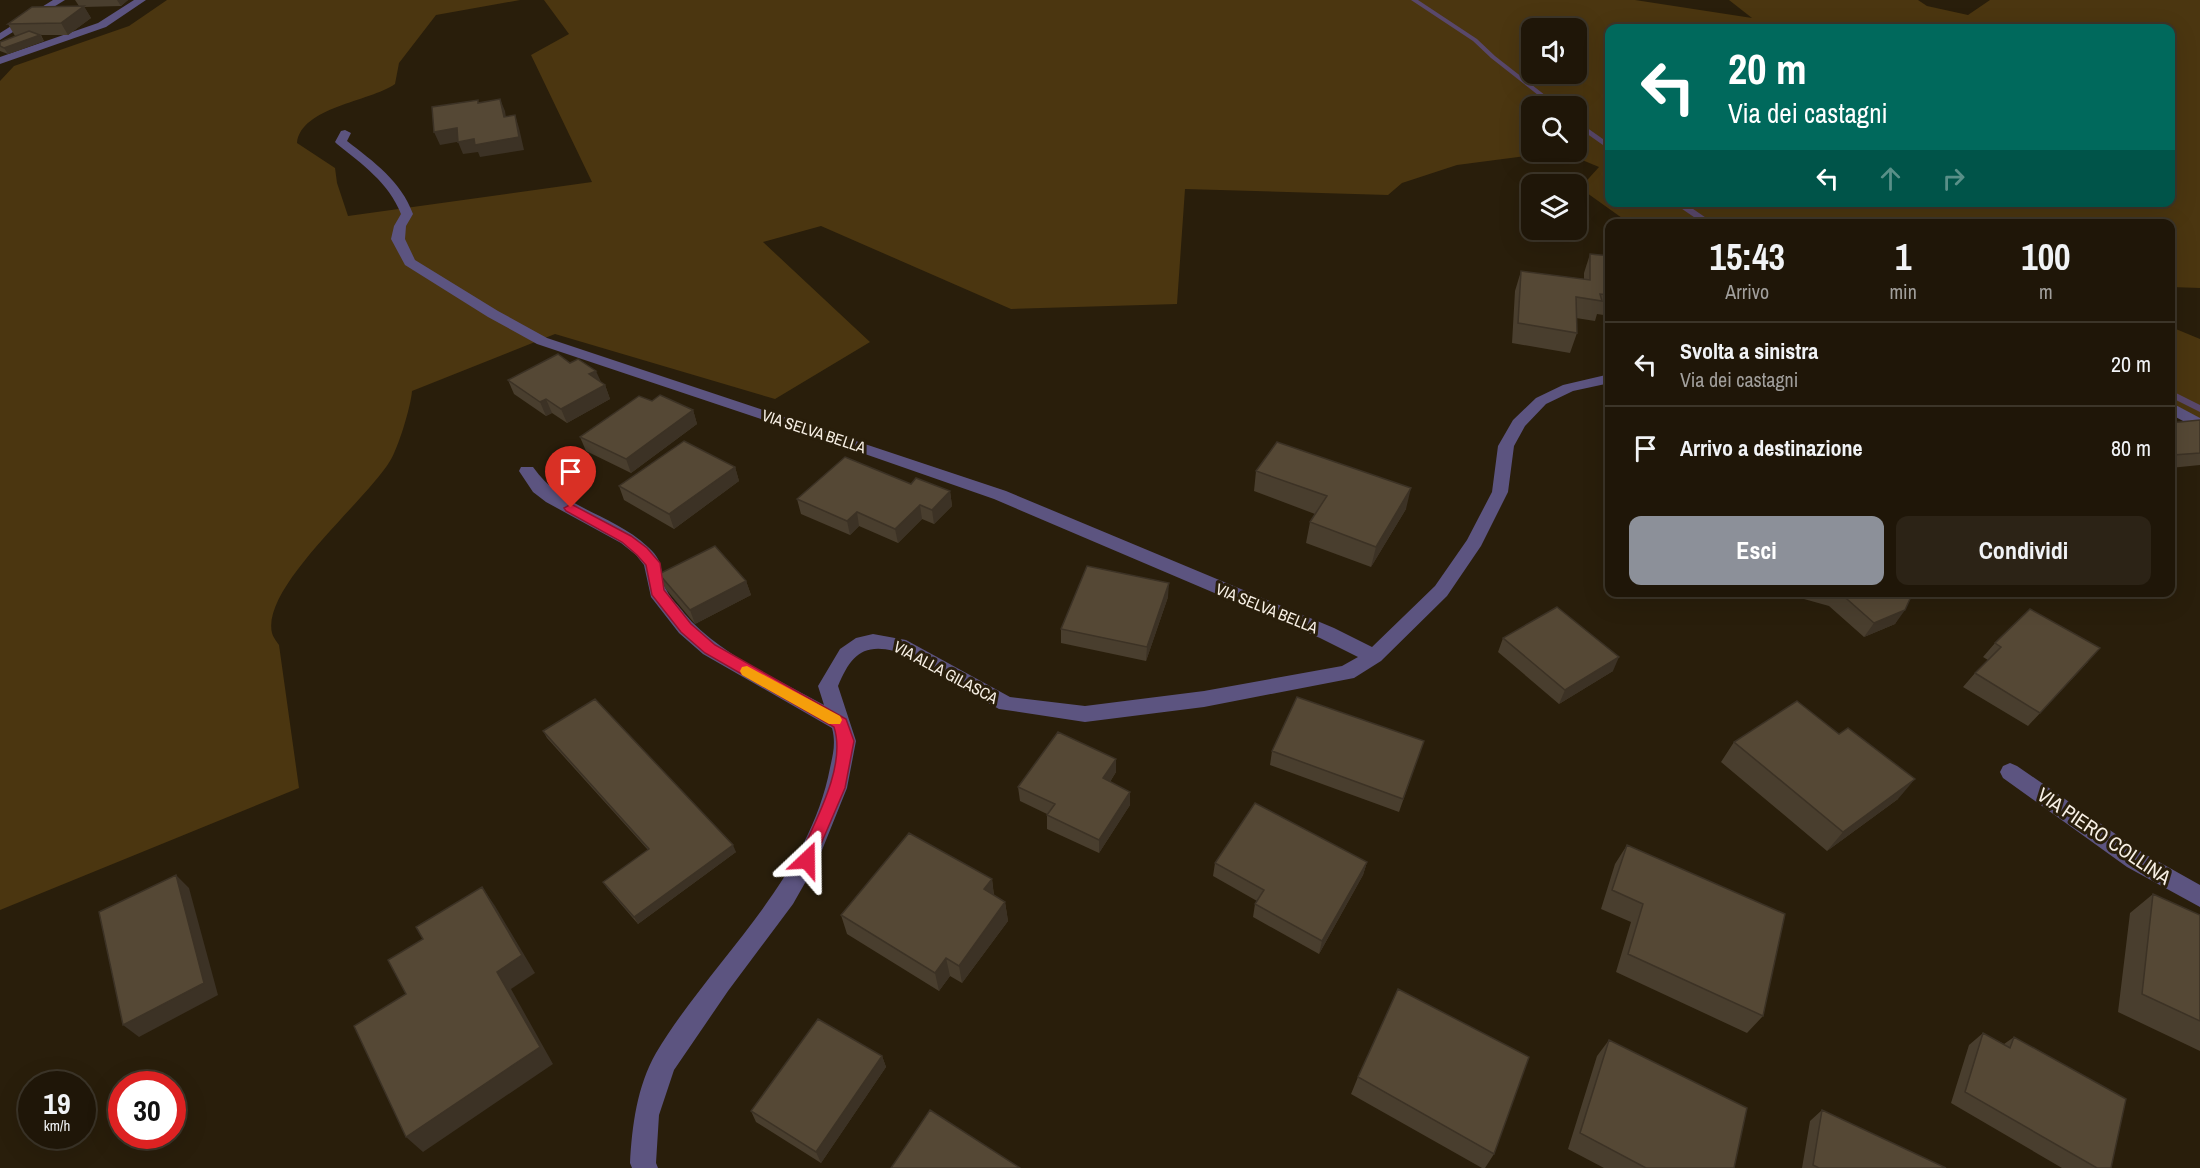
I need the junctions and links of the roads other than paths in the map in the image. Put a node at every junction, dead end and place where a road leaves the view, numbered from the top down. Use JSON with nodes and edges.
{"nodes":[{"id":1,"x":60,"y":0,"type":"edge"},
{"id":2,"x":141,"y":0,"type":"edge"},
{"id":3,"x":0,"y":37,"type":"edge"},
{"id":4,"x":0,"y":62,"type":"edge"},
{"id":5,"x":345,"y":133,"type":"dead end"},
{"id":6,"x":1605,"y":379,"type":"edge"},
{"id":7,"x":2175,"y":410,"type":"edge"},
{"id":8,"x":2200,"y":425,"type":"edge"},
{"id":9,"x":526,"y":471,"type":"dead end"},
{"id":10,"x":1374,"y":656,"type":"junction"},
{"id":11,"x":841,"y":724,"type":"junction"},
{"id":12,"x":2010,"y":772,"type":"dead end"},
{"id":13,"x":2200,"y":897,"type":"edge"},
{"id":14,"x":645,"y":1168,"type":"edge"}],
"edges":[{"from":1,"to":3,"type":"street"},
{"from":2,"to":4,"type":"street"},
{"from":5,"to":10,"type":"street","name":"VIA SELVA BELLA"},
{"from":6,"to":10,"type":"street","name":"VIA ALLA GILASCA"},
{"from":7,"to":8,"type":"street"},
{"from":9,"to":11,"type":"street"},
{"from":10,"to":11,"type":"street","name":"VIA ALLA GILASCA"},
{"from":11,"to":14,"type":"street","name":"VIA ALLA GILASCA"},
{"from":12,"to":13,"type":"street","name":"VIA PIERO COLLINA"}]}
